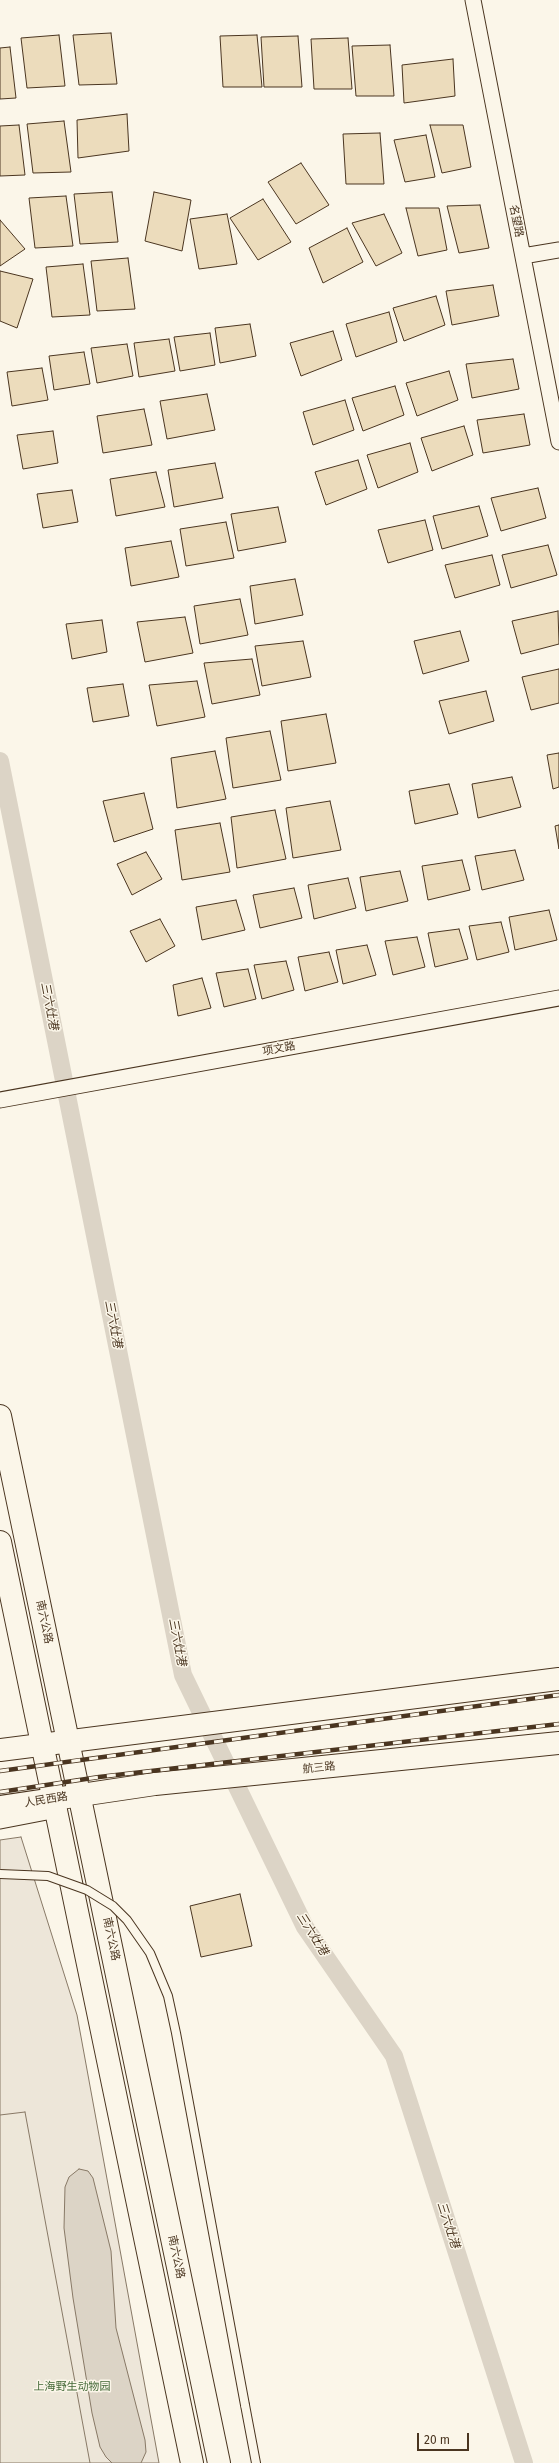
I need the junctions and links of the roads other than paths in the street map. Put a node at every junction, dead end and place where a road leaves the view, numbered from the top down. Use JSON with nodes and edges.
{"nodes":[{"id":1,"x":473,"y":0,"type":"edge"},
{"id":2,"x":559,"y":250,"type":"edge"},
{"id":3,"x":523,"y":256,"type":"junction"},
{"id":4,"x":559,"y":442,"type":"edge"},
{"id":5,"x":559,"y":998,"type":"edge"},
{"id":6,"x":0,"y":1100,"type":"edge"},
{"id":7,"x":0,"y":1416,"type":"edge"},
{"id":8,"x":0,"y":1542,"type":"edge"},
{"id":9,"x":559,"y":1679,"type":"edge"},
{"id":10,"x":69,"y":1740,"type":"junction"},
{"id":11,"x":41,"y":1743,"type":"junction"},
{"id":12,"x":559,"y":1743,"type":"edge"},
{"id":13,"x":0,"y":1750,"type":"edge"},
{"id":14,"x":80,"y":1794,"type":"junction"},
{"id":15,"x":55,"y":1804,"type":"junction"},
{"id":16,"x":0,"y":1807,"type":"edge"},
{"id":17,"x":0,"y":1819,"type":"edge"},
{"id":18,"x":0,"y":1874,"type":"edge"},
{"id":19,"x":192,"y":2463,"type":"edge"},
{"id":20,"x":219,"y":2463,"type":"edge"},
{"id":21,"x":256,"y":2463,"type":"edge"}],
"edges":[{"from":1,"to":3,"type":"street","name":"名望路"},
{"from":2,"to":3,"type":"street"},
{"from":3,"to":4,"type":"street","name":"名望路"},
{"from":5,"to":6,"type":"street","name":"项文路"},
{"from":7,"to":10,"type":"main road","name":"南六公路"},
{"from":8,"to":11,"type":"main road"},
{"from":9,"to":10,"type":"main road"},
{"from":10,"to":11,"type":"main road"},
{"from":10,"to":14,"type":"main road","name":"南六公路"},
{"from":11,"to":13,"type":"main road"},
{"from":11,"to":15,"type":"main road"},
{"from":12,"to":14,"type":"main road","name":"航三路"},
{"from":14,"to":15,"type":"main road","name":"人民西路"},
{"from":14,"to":20,"type":"main road","name":"南六公路"},
{"from":15,"to":16,"type":"main road","name":"人民西路"},
{"from":15,"to":17,"type":"street","name":"人民西路"},
{"from":15,"to":19,"type":"main road"},
{"from":18,"to":21,"type":"lane","bridge":true}]}
